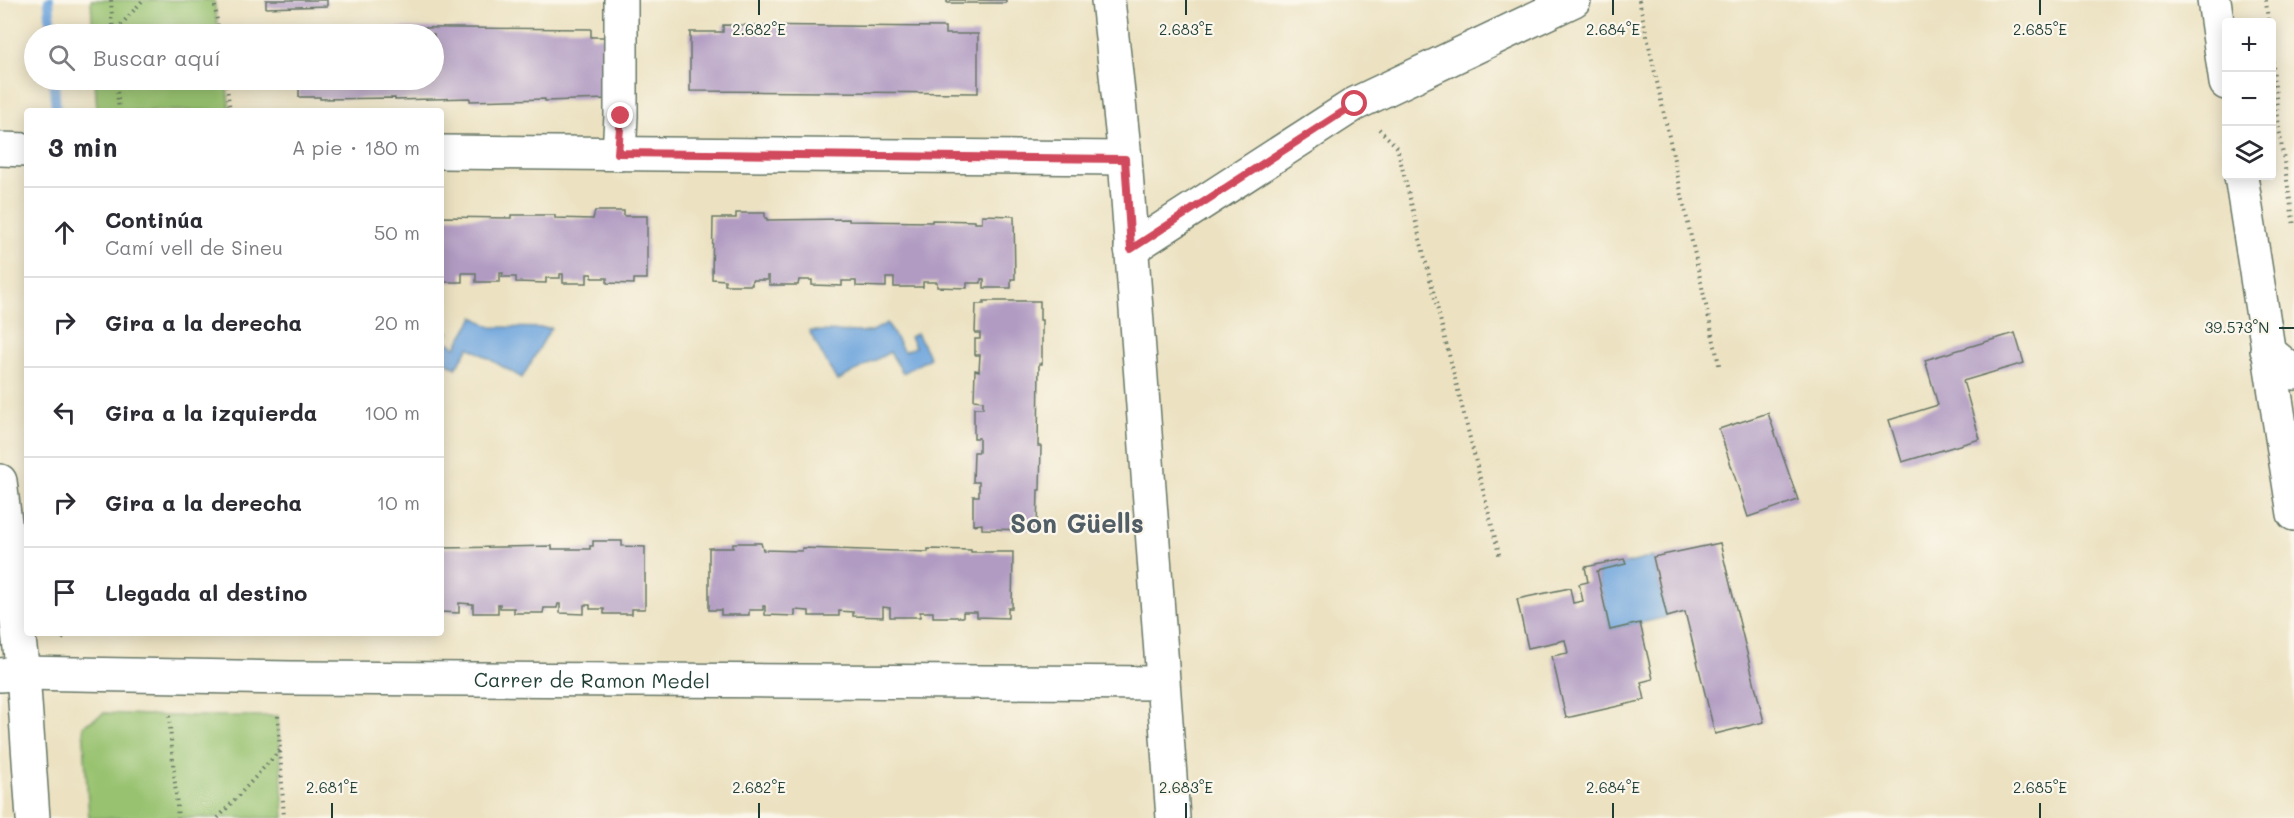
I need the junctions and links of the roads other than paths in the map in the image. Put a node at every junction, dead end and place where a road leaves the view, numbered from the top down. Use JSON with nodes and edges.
{"nodes":[{"id":1,"x":621,"y":0,"type":"edge"},
{"id":2,"x":1108,"y":0,"type":"edge"},
{"id":3,"x":1574,"y":0,"type":"edge"},
{"id":4,"x":2214,"y":0,"type":"edge"},
{"id":5,"x":2224,"y":72,"type":"edge"},
{"id":6,"x":0,"y":148,"type":"edge"},
{"id":7,"x":24,"y":150,"type":"edge"},
{"id":8,"x":444,"y":152,"type":"edge"},
{"id":9,"x":618,"y":153,"type":"junction"},
{"id":10,"x":1125,"y":159,"type":"junction"},
{"id":11,"x":2242,"y":180,"type":"edge"},
{"id":12,"x":1131,"y":249,"type":"junction"},
{"id":13,"x":2267,"y":350,"type":"junction"},
{"id":14,"x":2294,"y":372,"type":"edge"},
{"id":15,"x":0,"y":481,"type":"edge"},
{"id":16,"x":2294,"y":514,"type":"edge"},
{"id":17,"x":11,"y":674,"type":"edge"},
{"id":18,"x":1162,"y":683,"type":"junction"},
{"id":19,"x":33,"y":818,"type":"edge"},
{"id":20,"x":1173,"y":818,"type":"edge"}],
"edges":[{"from":1,"to":9,"type":"street"},
{"from":2,"to":10,"type":"street"},
{"from":3,"to":12,"type":"street"},
{"from":4,"to":5,"type":"street"},
{"from":6,"to":7,"type":"street"},
{"from":8,"to":9,"type":"street"},
{"from":9,"to":10,"type":"street"},
{"from":10,"to":12,"type":"street"},
{"from":11,"to":13,"type":"street"},
{"from":12,"to":18,"type":"street"},
{"from":13,"to":14,"type":"street"},
{"from":13,"to":16,"type":"street"},
{"from":15,"to":17,"type":"street"},
{"from":17,"to":18,"type":"street","name":"Carrer de Ramon Medel"},
{"from":17,"to":19,"type":"street"},
{"from":18,"to":20,"type":"street"}]}
